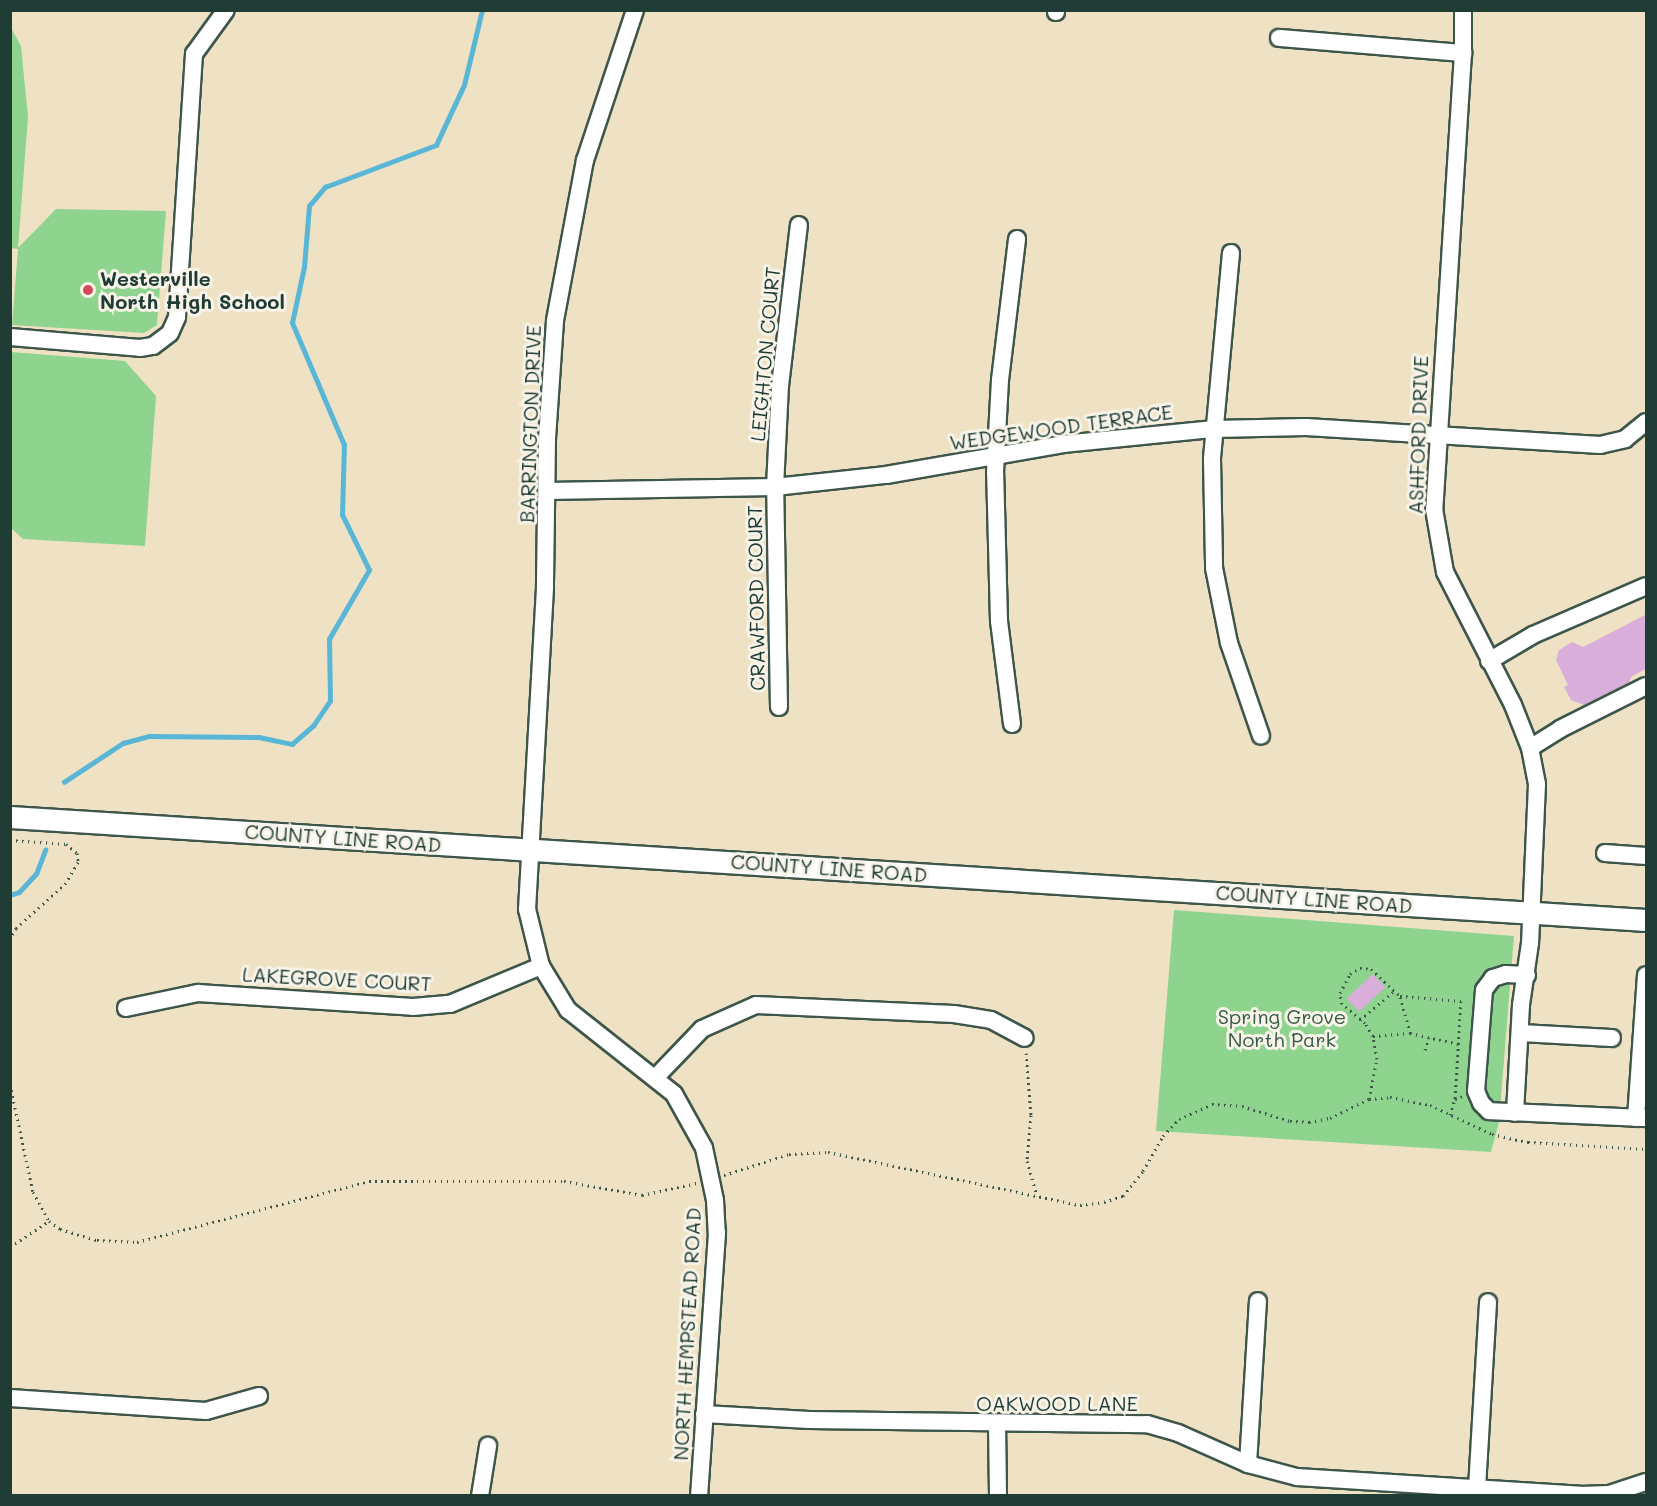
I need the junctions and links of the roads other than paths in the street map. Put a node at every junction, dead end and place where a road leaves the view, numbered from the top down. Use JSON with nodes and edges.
{"nodes":[{"id":1,"x":226,"y":10,"type":"edge"},
{"id":2,"x":635,"y":10,"type":"edge"},
{"id":3,"x":1462,"y":10,"type":"edge"},
{"id":4,"x":1279,"y":38,"type":"dead end"},
{"id":5,"x":1463,"y":54,"type":"junction"},
{"id":6,"x":799,"y":225,"type":"dead end"},
{"id":7,"x":1017,"y":239,"type":"dead end"},
{"id":8,"x":1231,"y":253,"type":"dead end"},
{"id":9,"x":10,"y":337,"type":"edge"},
{"id":10,"x":1647,"y":422,"type":"edge"},
{"id":11,"x":1214,"y":429,"type":"junction"},
{"id":12,"x":1436,"y":436,"type":"junction"},
{"id":13,"x":997,"y":457,"type":"junction"},
{"id":14,"x":776,"y":487,"type":"junction"},
{"id":15,"x":547,"y":491,"type":"junction"},
{"id":16,"x":1647,"y":586,"type":"edge"},
{"id":17,"x":1489,"y":661,"type":"junction"},
{"id":18,"x":1647,"y":686,"type":"edge"},
{"id":19,"x":779,"y":707,"type":"dead end"},
{"id":20,"x":1012,"y":724,"type":"dead end"},
{"id":21,"x":1261,"y":736,"type":"dead end"},
{"id":22,"x":1530,"y":748,"type":"junction"},
{"id":23,"x":10,"y":817,"type":"edge"},
{"id":24,"x":529,"y":849,"type":"junction"},
{"id":25,"x":1647,"y":850,"type":"edge"},
{"id":26,"x":1605,"y":853,"type":"dead end"},
{"id":27,"x":1646,"y":856,"type":"edge"},
{"id":28,"x":1532,"y":913,"type":"junction"},
{"id":29,"x":1647,"y":920,"type":"edge"},
{"id":30,"x":541,"y":966,"type":"junction"},
{"id":31,"x":1527,"y":975,"type":"junction"},
{"id":32,"x":1647,"y":975,"type":"edge"},
{"id":33,"x":126,"y":1008,"type":"dead end"},
{"id":34,"x":1520,"y":1033,"type":"junction"},
{"id":35,"x":1025,"y":1038,"type":"road end"},
{"id":36,"x":1612,"y":1038,"type":"dead end"},
{"id":37,"x":655,"y":1078,"type":"junction"},
{"id":38,"x":1515,"y":1113,"type":"junction"},
{"id":39,"x":1641,"y":1118,"type":"edge"},
{"id":40,"x":1258,"y":1301,"type":"dead end"},
{"id":41,"x":1488,"y":1302,"type":"dead end"},
{"id":42,"x":259,"y":1396,"type":"dead end"},
{"id":43,"x":10,"y":1398,"type":"edge"},
{"id":44,"x":704,"y":1414,"type":"junction"},
{"id":45,"x":998,"y":1423,"type":"junction"},
{"id":46,"x":488,"y":1446,"type":"dead end"},
{"id":47,"x":1248,"y":1464,"type":"junction"},
{"id":48,"x":1647,"y":1482,"type":"edge"},
{"id":49,"x":1477,"y":1488,"type":"junction"},
{"id":50,"x":1580,"y":1495,"type":"edge"},
{"id":51,"x":480,"y":1496,"type":"edge"},
{"id":52,"x":699,"y":1496,"type":"edge"},
{"id":53,"x":998,"y":1496,"type":"edge"}],
"edges":[{"from":1,"to":9,"type":"street"},
{"from":2,"to":15,"type":"street","name":"BARRINGTON DRIVE"},
{"from":3,"to":5,"type":"street","name":"ASHFORD DRIVE"},
{"from":4,"to":5,"type":"street"},
{"from":5,"to":12,"type":"street","name":"ASHFORD DRIVE"},
{"from":6,"to":14,"type":"street","name":"LEIGHTON COURT"},
{"from":7,"to":13,"type":"street"},
{"from":8,"to":11,"type":"street"},
{"from":10,"to":12,"type":"street","name":"WEDGEWOOD TERRACE"},
{"from":11,"to":12,"type":"street","name":"WEDGEWOOD TERRACE"},
{"from":11,"to":13,"type":"street","name":"WEDGEWOOD TERRACE"},
{"from":11,"to":21,"type":"street"},
{"from":12,"to":17,"type":"street","name":"ASHFORD DRIVE"},
{"from":13,"to":14,"type":"street","name":"WEDGEWOOD TERRACE"},
{"from":13,"to":20,"type":"street"},
{"from":14,"to":15,"type":"street","name":"WEDGEWOOD TERRACE"},
{"from":14,"to":19,"type":"street","name":"CRAWFORD COURT"},
{"from":15,"to":24,"type":"street","name":"BARRINGTON DRIVE"},
{"from":16,"to":17,"type":"street"},
{"from":17,"to":22,"type":"street","name":"ASHFORD DRIVE"},
{"from":18,"to":22,"type":"street"},
{"from":22,"to":28,"type":"street","name":"ASHFORD DRIVE"},
{"from":23,"to":24,"type":"main road","name":"COUNTY LINE ROAD"},
{"from":24,"to":28,"type":"main road","name":"COUNTY LINE ROAD"},
{"from":24,"to":30,"type":"street","name":"NORTH HEMPSTEAD ROAD"},
{"from":25,"to":27,"type":"street"},
{"from":26,"to":27,"type":"street"},
{"from":28,"to":29,"type":"main road","name":"COUNTY LINE ROAD"},
{"from":28,"to":31,"type":"street","name":"ASHFORD DRIVE"},
{"from":30,"to":33,"type":"street","name":"LAKEGROVE COURT"},
{"from":30,"to":37,"type":"street","name":"NORTH HEMPSTEAD ROAD"},
{"from":31,"to":34,"type":"street","name":"ASHFORD DRIVE"},
{"from":31,"to":38,"type":"street"},
{"from":32,"to":39,"type":"street"},
{"from":34,"to":36,"type":"street"},
{"from":34,"to":38,"type":"street","name":"ASHFORD DRIVE"},
{"from":35,"to":37,"type":"street"},
{"from":37,"to":44,"type":"street","name":"NORTH HEMPSTEAD ROAD"},
{"from":38,"to":39,"type":"street"},
{"from":40,"to":47,"type":"street"},
{"from":41,"to":49,"type":"street"},
{"from":42,"to":43,"type":"street"},
{"from":44,"to":45,"type":"street","name":"OAKWOOD LANE"},
{"from":44,"to":52,"type":"street","name":"NORTH HEMPSTEAD ROAD"},
{"from":45,"to":47,"type":"street","name":"OAKWOOD LANE"},
{"from":45,"to":53,"type":"street"},
{"from":46,"to":51,"type":"street"},
{"from":47,"to":49,"type":"street","name":"OAKWOOD LANE"},
{"from":48,"to":50,"type":"street","name":"OAKWOOD LANE"},
{"from":49,"to":50,"type":"street","name":"OAKWOOD LANE"}]}
